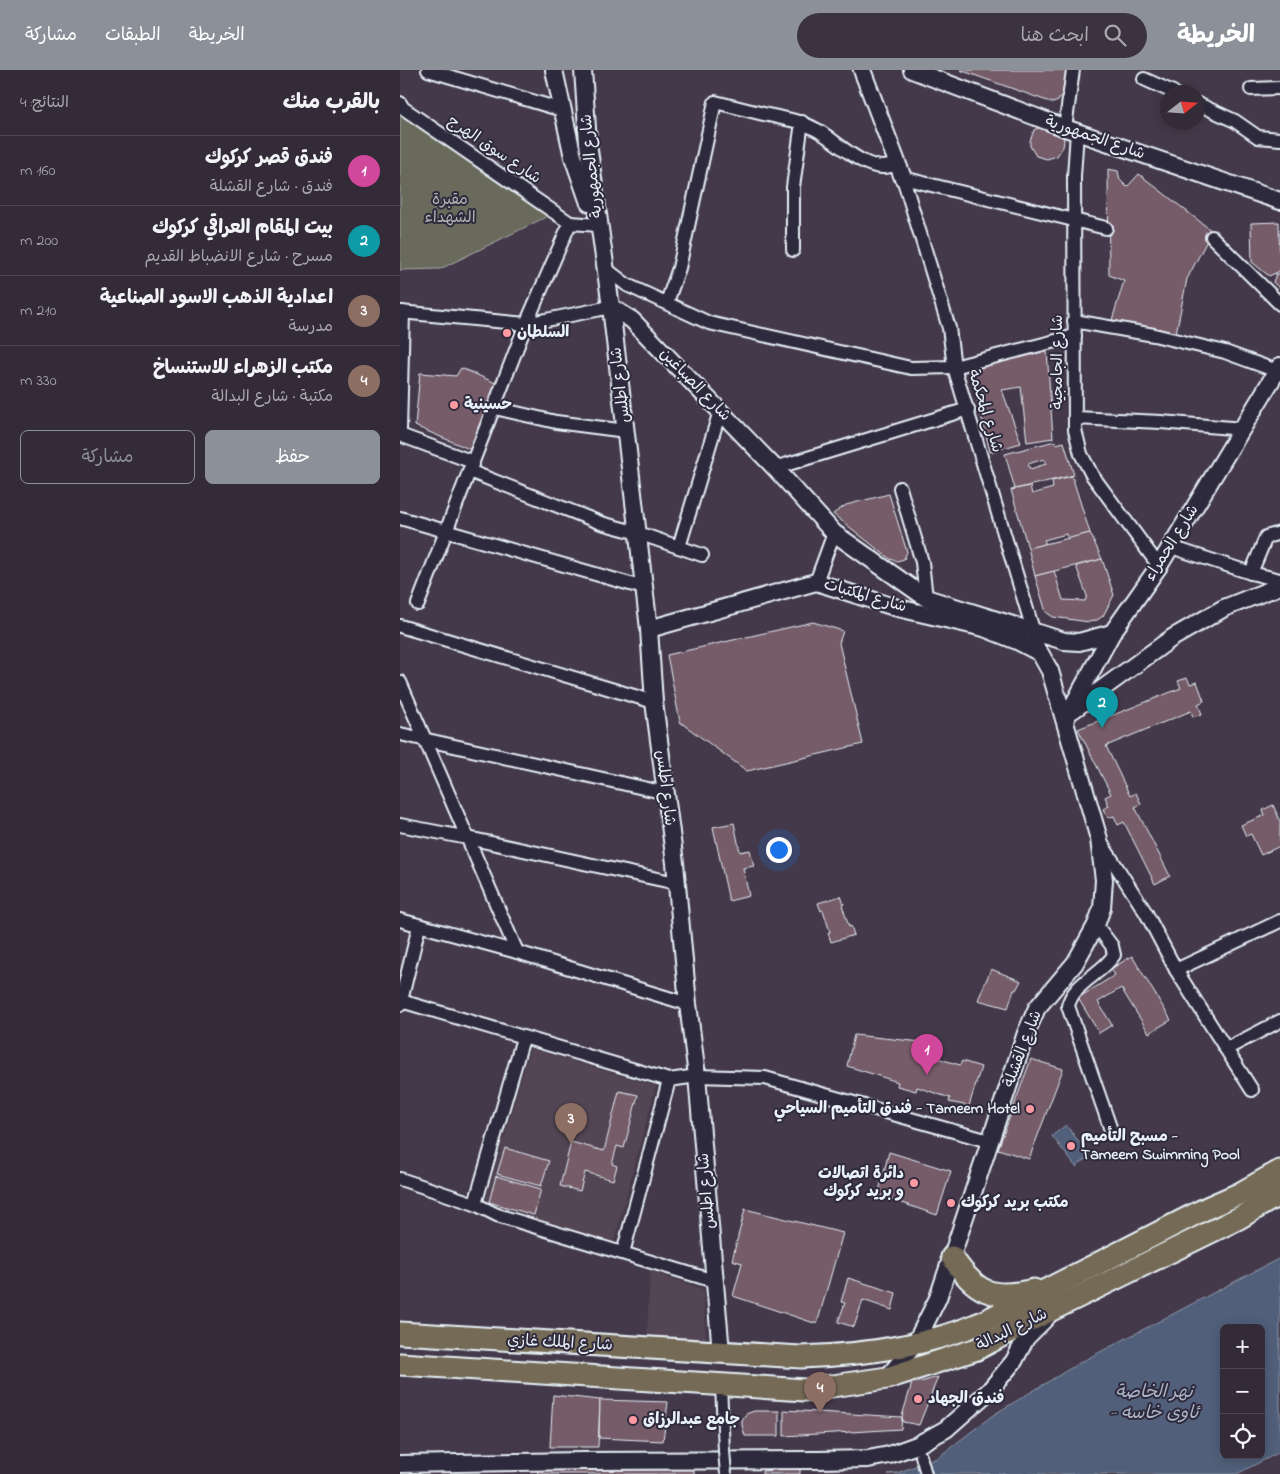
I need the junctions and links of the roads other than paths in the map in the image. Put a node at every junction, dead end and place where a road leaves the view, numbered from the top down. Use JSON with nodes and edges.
{"nodes":[{"id":1,"x":428,"y":70,"type":"edge"},
{"id":2,"x":554,"y":70,"type":"edge"},
{"id":3,"x":583,"y":70,"type":"edge"},
{"id":4,"x":862,"y":70,"type":"edge"},
{"id":5,"x":912,"y":70,"type":"edge"},
{"id":6,"x":1073,"y":70,"type":"edge"},
{"id":7,"x":1144,"y":79,"type":"dead end"},
{"id":8,"x":1160,"y":86,"type":"edge"},
{"id":9,"x":1280,"y":88,"type":"edge"},
{"id":10,"x":1251,"y":89,"type":"dead end"},
{"id":11,"x":400,"y":103,"type":"edge"},
{"id":12,"x":1205,"y":107,"type":"edge"},
{"id":13,"x":562,"y":110,"type":"junction"},
{"id":14,"x":802,"y":122,"type":"junction"},
{"id":15,"x":1071,"y":130,"type":"junction"},
{"id":16,"x":1280,"y":139,"type":"edge"},
{"id":17,"x":900,"y":171,"type":"junction"},
{"id":18,"x":1280,"y":201,"type":"edge"},
{"id":19,"x":1074,"y":220,"type":"junction"},
{"id":20,"x":570,"y":223,"type":"junction"},
{"id":21,"x":599,"y":225,"type":"junction"},
{"id":22,"x":1106,"y":228,"type":"dead end"},
{"id":23,"x":1212,"y":237,"type":"dead end"},
{"id":24,"x":793,"y":250,"type":"dead end"},
{"id":25,"x":606,"y":270,"type":"junction"},
{"id":26,"x":667,"y":302,"type":"junction"},
{"id":27,"x":1280,"y":304,"type":"edge"},
{"id":28,"x":611,"y":307,"type":"junction"},
{"id":29,"x":402,"y":312,"type":"edge"},
{"id":30,"x":1074,"y":321,"type":"junction"},
{"id":31,"x":526,"y":324,"type":"junction"},
{"id":32,"x":1074,"y":336,"type":"junction"},
{"id":33,"x":954,"y":367,"type":"junction"},
{"id":34,"x":1279,"y":368,"type":"edge"},
{"id":35,"x":495,"y":408,"type":"junction"},
{"id":36,"x":968,"y":409,"type":"junction"},
{"id":37,"x":720,"y":412,"type":"junction"},
{"id":38,"x":1075,"y":418,"type":"junction"},
{"id":39,"x":1243,"y":429,"type":"junction"},
{"id":40,"x":400,"y":430,"type":"edge"},
{"id":41,"x":626,"y":432,"type":"junction"},
{"id":42,"x":400,"y":435,"type":"edge"},
{"id":43,"x":471,"y":467,"type":"junction"},
{"id":44,"x":775,"y":468,"type":"junction"},
{"id":45,"x":900,"y":488,"type":"dead end"},
{"id":46,"x":400,"y":518,"type":"edge"},
{"id":47,"x":447,"y":531,"type":"junction"},
{"id":48,"x":638,"y":532,"type":"junction"},
{"id":49,"x":834,"y":533,"type":"junction"},
{"id":50,"x":1280,"y":533,"type":"edge"},
{"id":51,"x":679,"y":547,"type":"junction"},
{"id":52,"x":1171,"y":547,"type":"junction"},
{"id":53,"x":702,"y":555,"type":"dead end"},
{"id":54,"x":1159,"y":566,"type":"junction"},
{"id":55,"x":1251,"y":574,"type":"junction"},
{"id":56,"x":1280,"y":580,"type":"edge"},
{"id":57,"x":816,"y":582,"type":"junction"},
{"id":58,"x":1280,"y":586,"type":"edge"},
{"id":59,"x":644,"y":588,"type":"junction"},
{"id":60,"x":926,"y":598,"type":"junction"},
{"id":61,"x":418,"y":604,"type":"dead end"},
{"id":62,"x":400,"y":626,"type":"edge"},
{"id":63,"x":649,"y":629,"type":"junction"},
{"id":64,"x":1034,"y":632,"type":"junction"},
{"id":65,"x":1112,"y":633,"type":"junction"},
{"id":66,"x":1043,"y":658,"type":"junction"},
{"id":67,"x":400,"y":682,"type":"edge"},
{"id":68,"x":654,"y":702,"type":"junction"},
{"id":69,"x":1067,"y":716,"type":"junction"},
{"id":70,"x":400,"y":734,"type":"edge"},
{"id":71,"x":425,"y":740,"type":"junction"},
{"id":72,"x":666,"y":793,"type":"junction"},
{"id":73,"x":400,"y":825,"type":"edge"},
{"id":74,"x":468,"y":838,"type":"junction"},
{"id":75,"x":1099,"y":839,"type":"junction"},
{"id":76,"x":676,"y":884,"type":"junction"},
{"id":77,"x":400,"y":920,"type":"edge"},
{"id":78,"x":1280,"y":921,"type":"edge"},
{"id":79,"x":1096,"y":925,"type":"junction"},
{"id":80,"x":419,"y":926,"type":"junction"},
{"id":81,"x":517,"y":952,"type":"junction"},
{"id":82,"x":1176,"y":970,"type":"junction"},
{"id":83,"x":400,"y":1003,"type":"edge"},
{"id":84,"x":688,"y":1004,"type":"junction"},
{"id":85,"x":1280,"y":1021,"type":"edge"},
{"id":86,"x":523,"y":1038,"type":"junction"},
{"id":87,"x":1226,"y":1049,"type":"junction"},
{"id":88,"x":697,"y":1076,"type":"junction"},
{"id":89,"x":669,"y":1080,"type":"junction"},
{"id":90,"x":1252,"y":1090,"type":"dead end"},
{"id":91,"x":1111,"y":1130,"type":"dead end"},
{"id":92,"x":989,"y":1142,"type":"junction"},
{"id":93,"x":1280,"y":1171,"type":"edge"},
{"id":94,"x":400,"y":1179,"type":"edge"},
{"id":95,"x":1280,"y":1194,"type":"edge"},
{"id":96,"x":475,"y":1204,"type":"junction"},
{"id":97,"x":623,"y":1253,"type":"junction"},
{"id":98,"x":952,"y":1256,"type":"junction"},
{"id":99,"x":714,"y":1281,"type":"junction"},
{"id":100,"x":1061,"y":1282,"type":"junction"},
{"id":101,"x":1058,"y":1307,"type":"junction"},
{"id":102,"x":400,"y":1333,"type":"edge"},
{"id":103,"x":915,"y":1344,"type":"junction"},
{"id":104,"x":985,"y":1344,"type":"junction"},
{"id":105,"x":948,"y":1347,"type":"junction"},
{"id":106,"x":721,"y":1352,"type":"junction"},
{"id":107,"x":750,"y":1354,"type":"junction"},
{"id":108,"x":400,"y":1364,"type":"edge"},
{"id":109,"x":1011,"y":1366,"type":"junction"},
{"id":110,"x":887,"y":1378,"type":"junction"},
{"id":111,"x":721,"y":1385,"type":"junction"},
{"id":112,"x":746,"y":1386,"type":"junction"},
{"id":113,"x":921,"y":1456,"type":"dead end"},
{"id":114,"x":400,"y":1464,"type":"edge"},
{"id":115,"x":726,"y":1474,"type":"edge"},
{"id":116,"x":926,"y":1474,"type":"edge"}],
"edges":[{"from":1,"to":13,"type":"street"},
{"from":2,"to":13,"type":"street","name":"شارع الجمهورية"},
{"from":3,"to":21,"type":"street","name":"شارع الجمهورية"},
{"from":4,"to":17,"type":"street"},
{"from":5,"to":15,"type":"street","name":"شارع الجمهورية"},
{"from":6,"to":15,"type":"street","name":"شارع الجامجية"},
{"from":7,"to":8,"type":"street"},
{"from":9,"to":10,"type":"street"},
{"from":11,"to":20,"type":"street","name":"شارع سوق الهرج"},
{"from":12,"to":16,"type":"street"},
{"from":13,"to":21,"type":"street","name":"شارع الجمهورية"},
{"from":14,"to":17,"type":"street"},
{"from":14,"to":24,"type":"street"},
{"from":14,"to":26,"type":"street"},
{"from":15,"to":18,"type":"street","name":"شارع الجمهورية"},
{"from":15,"to":19,"type":"street","name":"شارع الجامجية"},
{"from":17,"to":19,"type":"street"},
{"from":17,"to":33,"type":"street","name":"شارع المحكمة"},
{"from":19,"to":22,"type":"street"},
{"from":19,"to":30,"type":"street","name":"شارع الجامجية"},
{"from":20,"to":21,"type":"street"},
{"from":20,"to":31,"type":"street"},
{"from":21,"to":25,"type":"street","name":"شارع اطلس"},
{"from":23,"to":27,"type":"street"},
{"from":25,"to":26,"type":"street"},
{"from":25,"to":28,"type":"street","name":"شارع اطلس"},
{"from":26,"to":33,"type":"street"},
{"from":28,"to":31,"type":"street"},
{"from":28,"to":37,"type":"street","name":"شارع الصباغين"},
{"from":28,"to":41,"type":"street","name":"شارع اطلس"},
{"from":29,"to":31,"type":"street"},
{"from":29,"to":40,"type":"street"},
{"from":30,"to":32,"type":"street","name":"شارع الجامجية"},
{"from":30,"to":34,"type":"street"},
{"from":31,"to":35,"type":"street"},
{"from":32,"to":33,"type":"street"},
{"from":32,"to":38,"type":"street","name":"شارع الجامجية"},
{"from":33,"to":36,"type":"street","name":"شارع المحكمة"},
{"from":34,"to":39,"type":"street","name":"شارع الحمراء"},
{"from":35,"to":41,"type":"street"},
{"from":35,"to":43,"type":"street"},
{"from":36,"to":44,"type":"street"},
{"from":36,"to":64,"type":"street","name":"شارع المحكمة"},
{"from":37,"to":44,"type":"street","name":"شارع الصباغين"},
{"from":37,"to":51,"type":"street"},
{"from":38,"to":39,"type":"street"},
{"from":38,"to":54,"type":"street","name":"شارع الجامجية"},
{"from":39,"to":52,"type":"street","name":"شارع الحمراء"},
{"from":41,"to":48,"type":"street","name":"شارع اطلس"},
{"from":42,"to":43,"type":"street"},
{"from":43,"to":47,"type":"street"},
{"from":43,"to":48,"type":"street"},
{"from":44,"to":49,"type":"street","name":"شارع المكتبات"},
{"from":45,"to":60,"type":"street"},
{"from":46,"to":47,"type":"street"},
{"from":47,"to":59,"type":"street"},
{"from":47,"to":61,"type":"street"},
{"from":48,"to":51,"type":"street"},
{"from":48,"to":59,"type":"street","name":"شارع اطلس"},
{"from":49,"to":57,"type":"street"},
{"from":49,"to":60,"type":"street","name":"شارع المكتبات"},
{"from":50,"to":55,"type":"street"},
{"from":51,"to":53,"type":"street"},
{"from":52,"to":54,"type":"street","name":"شارع الحمراء"},
{"from":52,"to":55,"type":"street"},
{"from":54,"to":65,"type":"street","name":"شارع الحمراء"},
{"from":55,"to":56,"type":"street"},
{"from":57,"to":63,"type":"street","name":"شارع المكتبات"},
{"from":57,"to":66,"type":"street","name":"شارع المكتبات"},
{"from":58,"to":69,"type":"street"},
{"from":59,"to":63,"type":"street","name":"شارع اطلس"},
{"from":60,"to":64,"type":"street","name":"شارع المكتبات"},
{"from":62,"to":68,"type":"street"},
{"from":63,"to":68,"type":"street","name":"شارع اطلس"},
{"from":64,"to":65,"type":"street","name":"شارع المكتبات"},
{"from":64,"to":66,"type":"street","name":"شارع المحكمة"},
{"from":65,"to":69,"type":"street","name":"شارع الحمراء"},
{"from":66,"to":69,"type":"street","name":"شارع القشلة"},
{"from":67,"to":71,"type":"street"},
{"from":68,"to":72,"type":"street","name":"شارع اطلس"},
{"from":69,"to":75,"type":"street","name":"شارع القشلة"},
{"from":70,"to":71,"type":"street"},
{"from":71,"to":72,"type":"street"},
{"from":71,"to":74,"type":"street"},
{"from":72,"to":76,"type":"street","name":"شارع اطلس"},
{"from":73,"to":74,"type":"street"},
{"from":74,"to":76,"type":"street"},
{"from":74,"to":81,"type":"street"},
{"from":75,"to":79,"type":"street","name":"شارع القشلة"},
{"from":75,"to":82,"type":"street"},
{"from":76,"to":84,"type":"street","name":"شارع اطلس"},
{"from":77,"to":80,"type":"street"},
{"from":78,"to":82,"type":"street"},
{"from":79,"to":91,"type":"street"},
{"from":79,"to":92,"type":"street","name":"شارع القشلة"},
{"from":80,"to":81,"type":"street"},
{"from":80,"to":83,"type":"street"},
{"from":81,"to":84,"type":"street"},
{"from":82,"to":87,"type":"street"},
{"from":83,"to":86,"type":"street"},
{"from":84,"to":88,"type":"street","name":"شارع اطلس"},
{"from":85,"to":87,"type":"street"},
{"from":86,"to":89,"type":"street"},
{"from":86,"to":96,"type":"street"},
{"from":87,"to":90,"type":"street"},
{"from":88,"to":89,"type":"street"},
{"from":88,"to":92,"type":"street"},
{"from":88,"to":99,"type":"street","name":"شارع اطلس"},
{"from":89,"to":97,"type":"street"},
{"from":92,"to":98,"type":"street","name":"شارع القشلة"},
{"from":93,"to":100,"type":"main road","name":"شارع البدالة"},
{"from":94,"to":96,"type":"street"},
{"from":95,"to":101,"type":"main road","name":"شارع البدالة"},
{"from":96,"to":97,"type":"street"},
{"from":97,"to":99,"type":"street"},
{"from":98,"to":100,"type":"main road"},
{"from":98,"to":103,"type":"street","name":"شارع القشلة"},
{"from":99,"to":106,"type":"street","name":"شارع اطلس"},
{"from":100,"to":105,"type":"main road","name":"شارع البدالة"},
{"from":101,"to":104,"type":"main road","name":"شارع البدالة"},
{"from":101,"to":109,"type":"street"},
{"from":102,"to":106,"type":"main road","name":"شارع الملك غازي"},
{"from":103,"to":105,"type":"main road","name":"شارع البدالة"},
{"from":103,"to":107,"type":"main road","name":"شارع البدالة"},
{"from":103,"to":110,"type":"street","name":"شارع القشلة"},
{"from":104,"to":105,"type":"main road","name":"شارع البدالة"},
{"from":104,"to":109,"type":"street"},
{"from":105,"to":110,"type":"main road","name":"شارع البدالة"},
{"from":106,"to":107,"type":"main road","name":"شارع البدالة"},
{"from":107,"to":112,"type":"main road"},
{"from":108,"to":111,"type":"main road","name":"شارع الملك غازي"},
{"from":109,"to":114,"type":"street"},
{"from":110,"to":112,"type":"main road","name":"شارع البدالة"},
{"from":111,"to":112,"type":"main road","name":"شارع البدالة"},
{"from":111,"to":115,"type":"street","bridge":true},
{"from":113,"to":116,"type":"street"}]}
